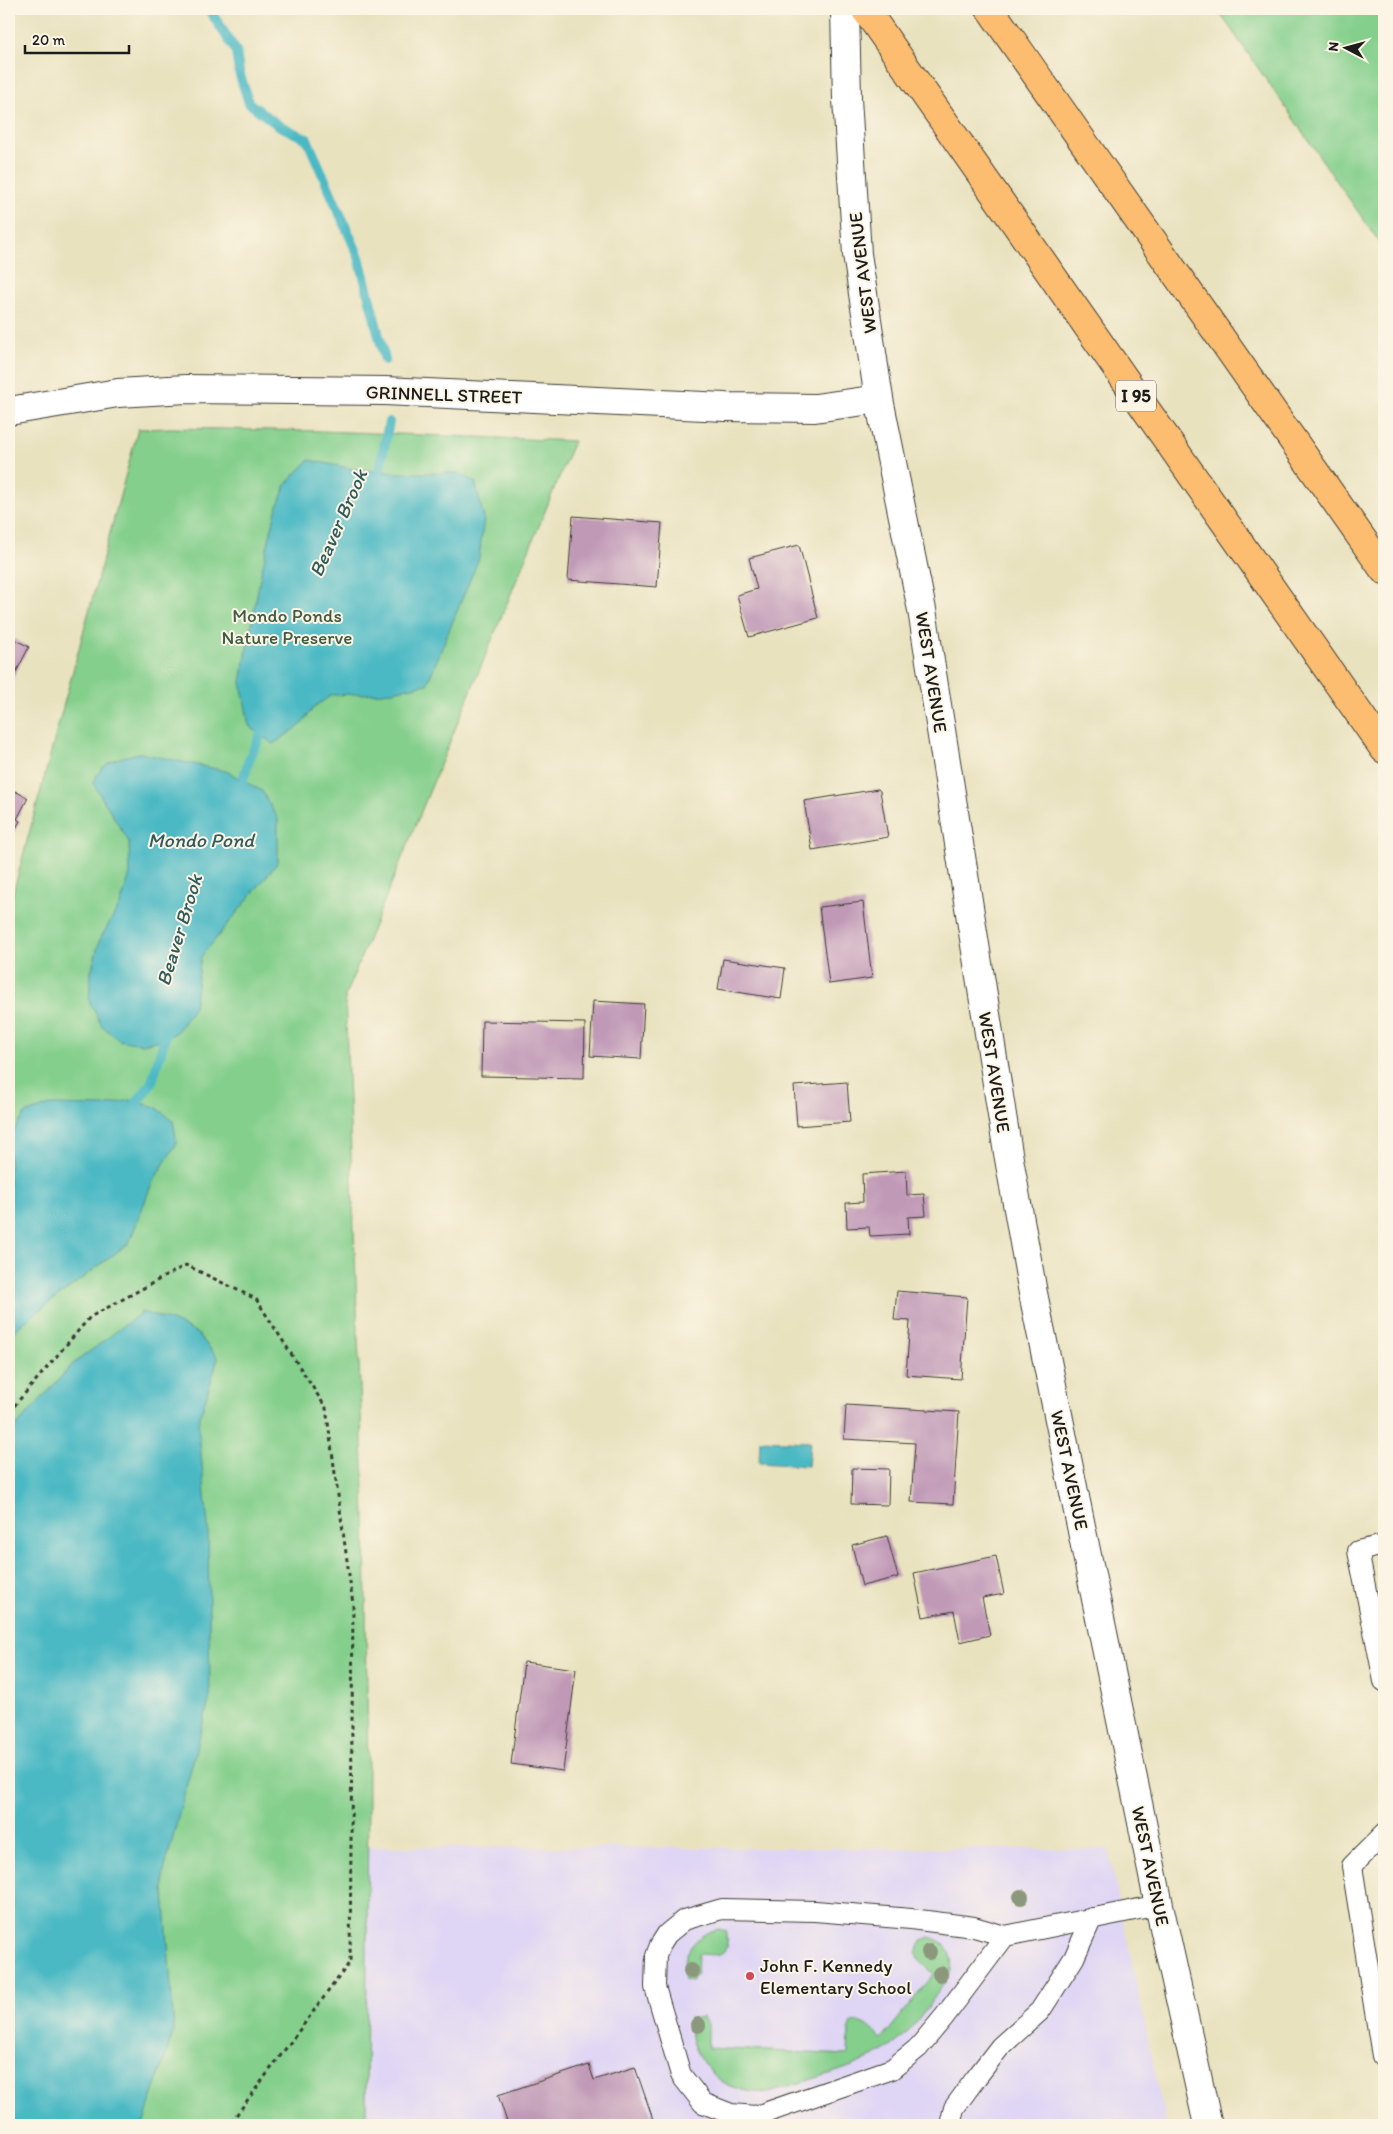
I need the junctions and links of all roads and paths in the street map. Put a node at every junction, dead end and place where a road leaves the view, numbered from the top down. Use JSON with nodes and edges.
{"nodes":[{"id":1,"x":845,"y":9,"type":"edge"},
{"id":2,"x":865,"y":9,"type":"edge"},
{"id":3,"x":990,"y":9,"type":"edge"},
{"id":4,"x":879,"y":398,"type":"junction"},
{"id":5,"x":9,"y":411,"type":"edge"},
{"id":6,"x":1384,"y":570,"type":"edge"},
{"id":7,"x":1384,"y":749,"type":"edge"},
{"id":8,"x":9,"y":1412,"type":"edge"},
{"id":9,"x":1384,"y":1545,"type":"edge"},
{"id":10,"x":1384,"y":1681,"type":"edge"},
{"id":11,"x":1384,"y":1834,"type":"edge"},
{"id":12,"x":1159,"y":1905,"type":"junction"},
{"id":13,"x":1092,"y":1918,"type":"junction"},
{"id":14,"x":1005,"y":1936,"type":"junction"},
{"id":15,"x":1384,"y":2056,"type":"edge"},
{"id":16,"x":229,"y":2125,"type":"edge"},
{"id":17,"x":950,"y":2125,"type":"edge"},
{"id":18,"x":1208,"y":2125,"type":"edge"}],
"edges":[{"from":1,"to":4,"type":"street","name":"WEST AVENUE"},
{"from":2,"to":7,"type":"highway","number":"I 95"},
{"from":3,"to":6,"type":"highway"},
{"from":4,"to":5,"type":"street","name":"GRINNELL STREET"},
{"from":4,"to":12,"type":"street","name":"WEST AVENUE"},
{"from":8,"to":16,"type":"path"},
{"from":9,"to":10,"type":"lane"},
{"from":11,"to":15,"type":"lane"},
{"from":12,"to":13,"type":"lane"},
{"from":12,"to":18,"type":"street","name":"WEST AVENUE"},
{"from":13,"to":14,"type":"lane"},
{"from":13,"to":17,"type":"lane"},
{"from":14,"to":14,"type":"lane"}]}
